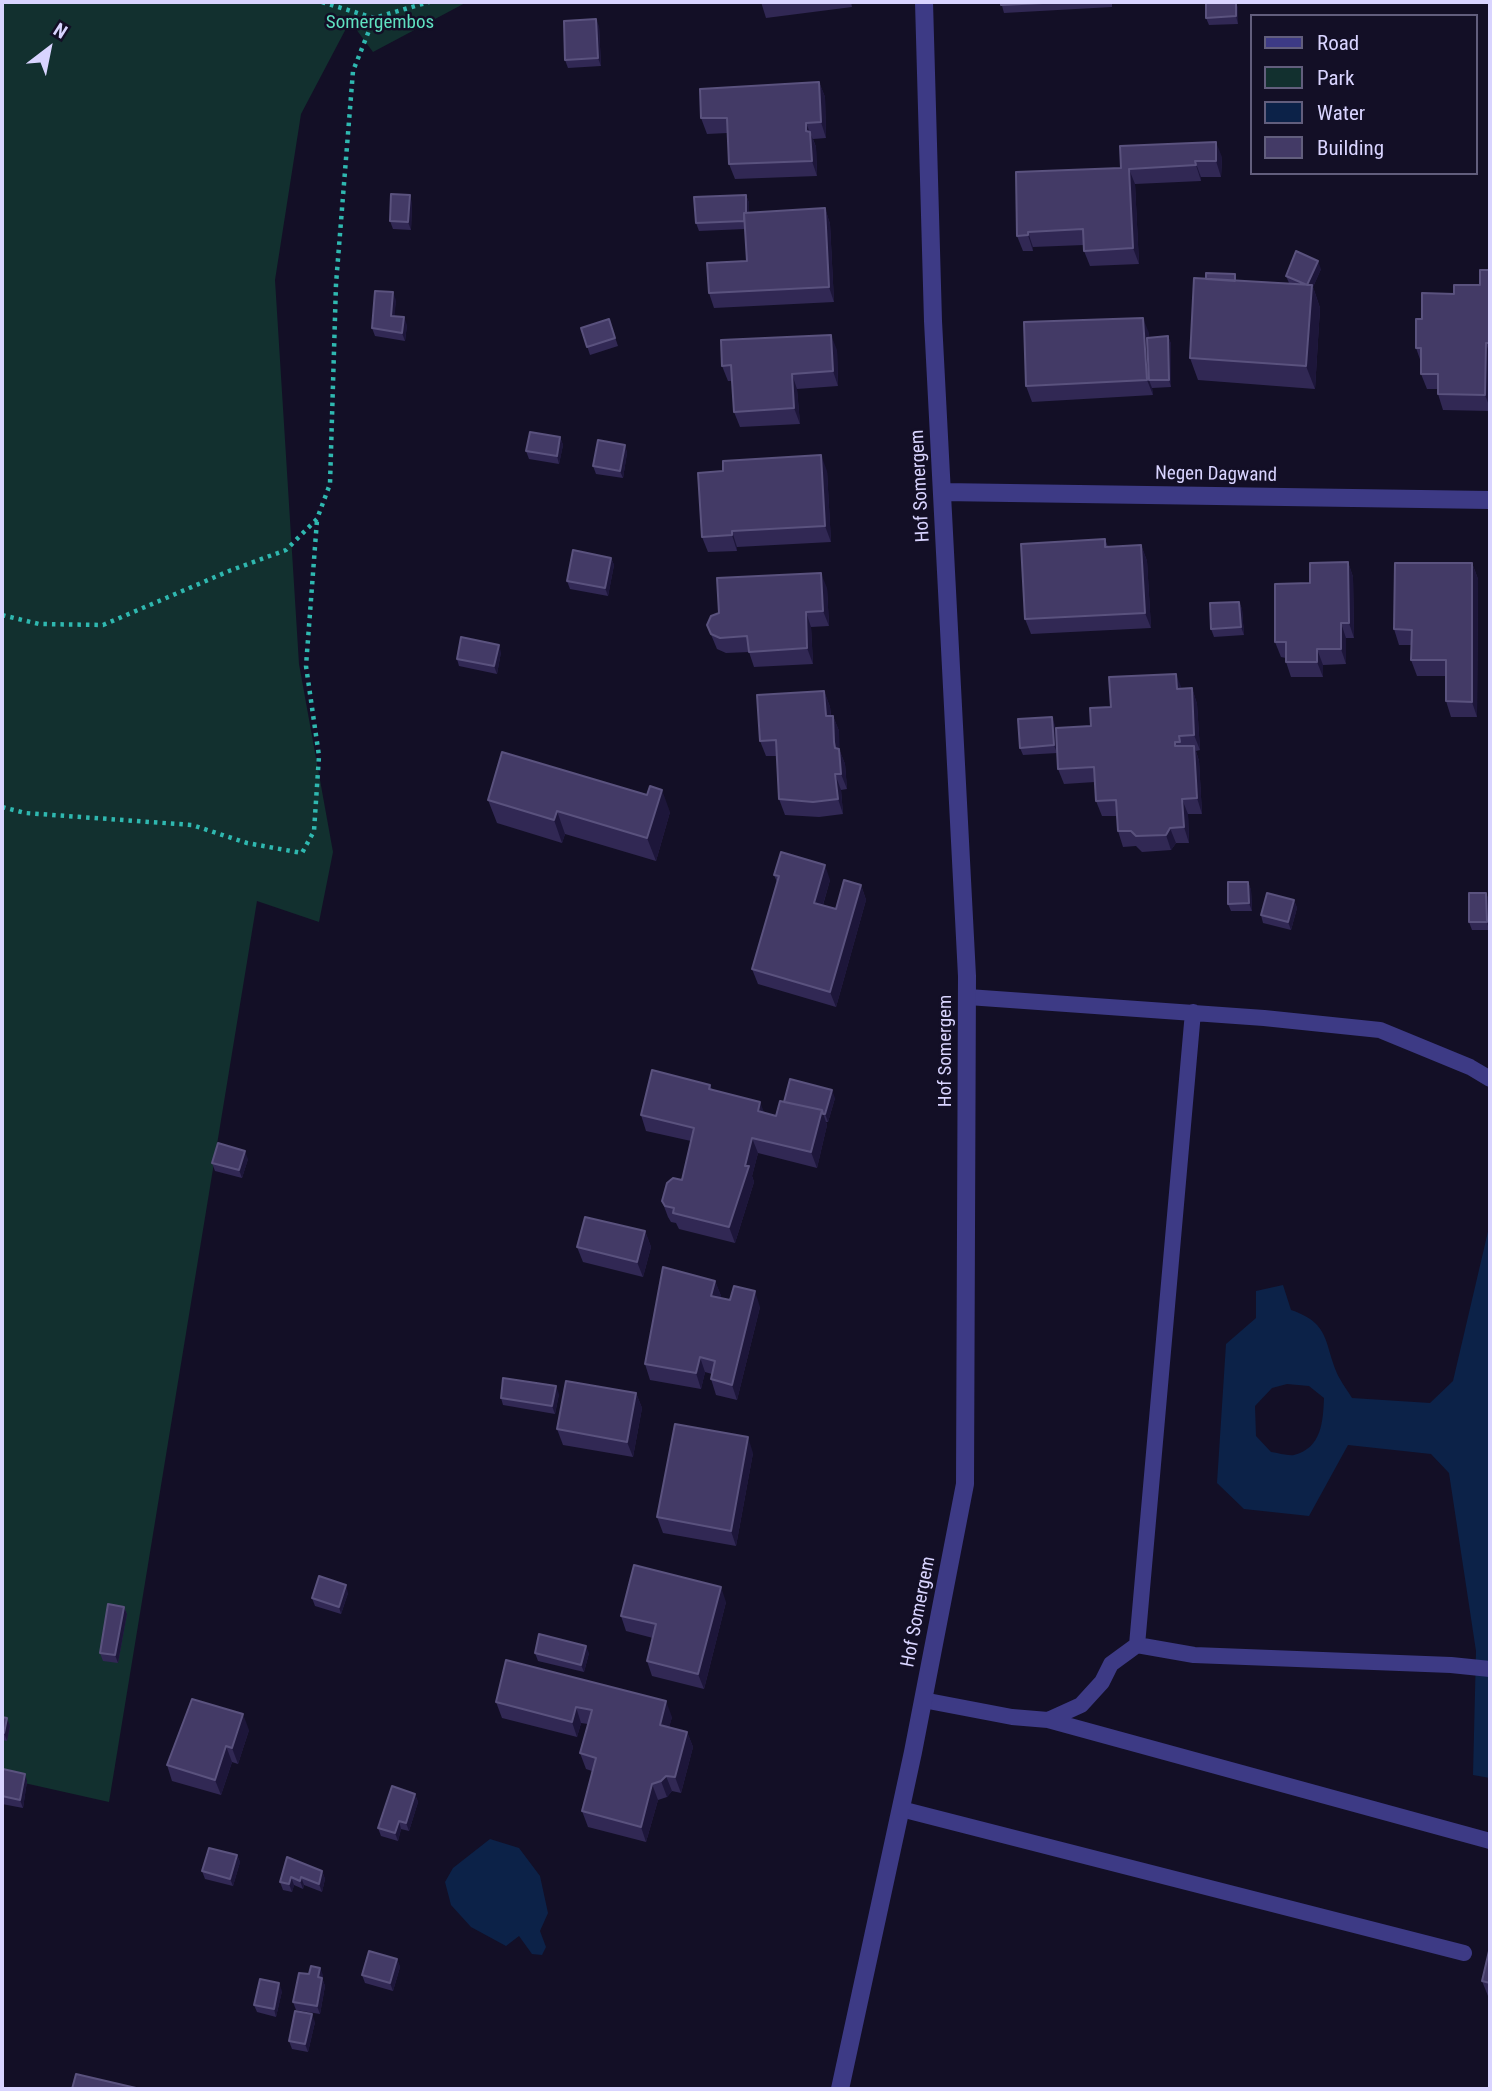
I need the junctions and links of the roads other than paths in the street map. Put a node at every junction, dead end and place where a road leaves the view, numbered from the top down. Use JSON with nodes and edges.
{"nodes":[{"id":1,"x":924,"y":2,"type":"edge"},
{"id":2,"x":942,"y":492,"type":"junction"},
{"id":3,"x":1490,"y":500,"type":"edge"},
{"id":4,"x":968,"y":997,"type":"junction"},
{"id":5,"x":1193,"y":1012,"type":"junction"},
{"id":6,"x":1490,"y":1079,"type":"edge"},
{"id":7,"x":1137,"y":1645,"type":"junction"},
{"id":8,"x":1490,"y":1669,"type":"edge"},
{"id":9,"x":923,"y":1700,"type":"junction"},
{"id":10,"x":1048,"y":1720,"type":"junction"},
{"id":11,"x":901,"y":1809,"type":"junction"},
{"id":12,"x":1490,"y":1840,"type":"edge"},
{"id":13,"x":1464,"y":1953,"type":"dead end"},
{"id":14,"x":840,"y":2089,"type":"edge"}],
"edges":[{"from":1,"to":2,"type":"street","name":"Hof Somergem"},
{"from":2,"to":3,"type":"street","name":"Negen Dagwand"},
{"from":2,"to":4,"type":"street","name":"Hof Somergem"},
{"from":4,"to":5,"type":"lane"},
{"from":4,"to":9,"type":"street","name":"Hof Somergem"},
{"from":5,"to":6,"type":"lane"},
{"from":5,"to":7,"type":"lane"},
{"from":7,"to":8,"type":"lane"},
{"from":7,"to":10,"type":"lane"},
{"from":9,"to":10,"type":"lane"},
{"from":9,"to":11,"type":"street","name":"Hof Somergem"},
{"from":10,"to":12,"type":"lane"},
{"from":11,"to":13,"type":"lane"},
{"from":11,"to":14,"type":"street","name":"Hof Somergem"}]}
